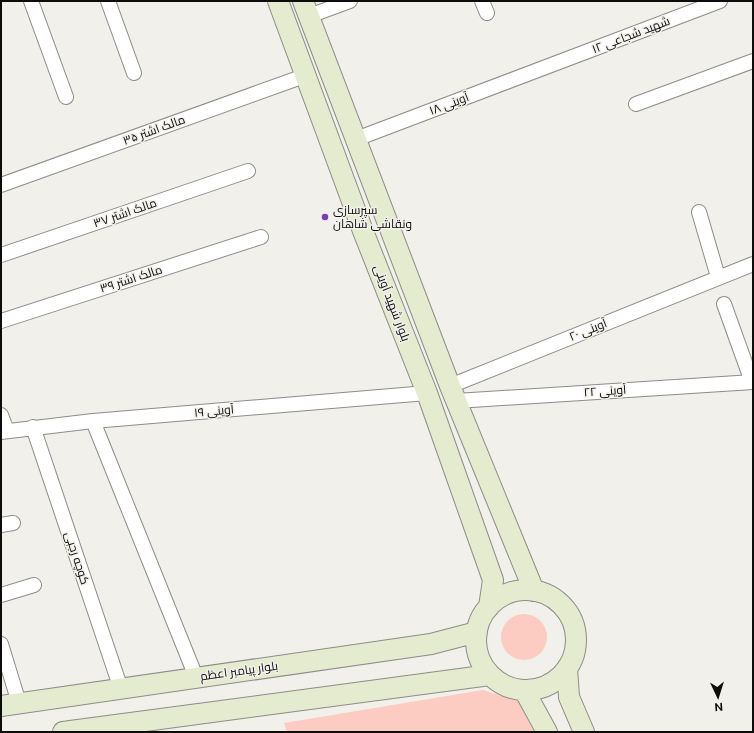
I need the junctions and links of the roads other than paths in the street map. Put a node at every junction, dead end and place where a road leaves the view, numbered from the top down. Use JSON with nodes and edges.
{"nodes":[{"id":1,"x":31,"y":1,"type":"edge"},
{"id":2,"x":108,"y":1,"type":"edge"},
{"id":3,"x":278,"y":1,"type":"edge"},
{"id":4,"x":350,"y":1,"type":"edge"},
{"id":5,"x":720,"y":1,"type":"edge"},
{"id":6,"x":306,"y":9,"type":"edge"},
{"id":7,"x":753,"y":61,"type":"edge"},
{"id":8,"x":541,"y":69,"type":"joint"},
{"id":9,"x":134,"y":73,"type":"dead end"},
{"id":10,"x":307,"y":75,"type":"junction"},
{"id":11,"x":66,"y":97,"type":"dead end"},
{"id":12,"x":636,"y":104,"type":"dead end"},
{"id":13,"x":356,"y":139,"type":"junction"},
{"id":14,"x":248,"y":171,"type":"dead end"},
{"id":15,"x":1,"y":185,"type":"edge"},
{"id":16,"x":699,"y":212,"type":"dead end"},
{"id":17,"x":261,"y":237,"type":"dead end"},
{"id":18,"x":1,"y":255,"type":"edge"},
{"id":19,"x":753,"y":264,"type":"edge"},
{"id":20,"x":722,"y":276,"type":"junction"},
{"id":21,"x":724,"y":304,"type":"dead end"},
{"id":22,"x":1,"y":321,"type":"edge"},
{"id":23,"x":753,"y":382,"type":"edge"},
{"id":24,"x":427,"y":393,"type":"junction"},
{"id":25,"x":453,"y":393,"type":"junction"},
{"id":26,"x":1,"y":415,"type":"edge"},
{"id":27,"x":92,"y":421,"type":"junction"},
{"id":28,"x":33,"y":427,"type":"junction"},
{"id":29,"x":4,"y":432,"type":"edge"},
{"id":30,"x":34,"y":585,"type":"dead end"},
{"id":31,"x":534,"y":591,"type":"junction"},
{"id":32,"x":1,"y":595,"type":"edge"},
{"id":33,"x":489,"y":607,"type":"junction"},
{"id":34,"x":477,"y":632,"type":"junction"},
{"id":35,"x":1,"y":644,"type":"edge"},
{"id":36,"x":567,"y":668,"type":"junction"},
{"id":37,"x":490,"y":675,"type":"junction"},
{"id":38,"x":196,"y":677,"type":"junction"},
{"id":39,"x":120,"y":689,"type":"junction"},
{"id":40,"x":524,"y":690,"type":"junction"},
{"id":41,"x":10,"y":704,"type":"edge"},
{"id":42,"x":63,"y":732,"type":"edge"},
{"id":43,"x":547,"y":732,"type":"edge"},
{"id":44,"x":584,"y":732,"type":"edge"}],
"edges":[{"from":1,"to":11,"type":"street"},
{"from":2,"to":9,"type":"street"},
{"from":3,"to":10,"type":"main road","name":"بلوار شهید آوینی"},
{"from":4,"to":6,"type":"street"},
{"from":5,"to":8,"type":"street","name":"شهید شجاعی ۱۲"},
{"from":6,"to":13,"type":"main road","name":"بلوار شهید آوینی"},
{"from":7,"to":12,"type":"street"},
{"from":8,"to":13,"type":"street","name":"۱۸ آوینی"},
{"from":10,"to":15,"type":"street","name":"مالک اشتر ۳۵"},
{"from":10,"to":24,"type":"main road","name":"بلوار شهید آوینی"},
{"from":13,"to":25,"type":"main road","name":"بلوار شهید آوینی"},
{"from":14,"to":18,"type":"street","name":"مالک اشتر ۳۷"},
{"from":16,"to":20,"type":"street"},
{"from":17,"to":22,"type":"street","name":"مالک اشتر ۳۹"},
{"from":19,"to":20,"type":"street","name":"آوینی ۲۰"},
{"from":20,"to":25,"type":"street","name":"آوینی ۲۰"},
{"from":21,"to":23,"type":"street"},
{"from":23,"to":25,"type":"street","name":"آوینی ۲۲"},
{"from":24,"to":27,"type":"street","name":"آوینی ۱۹"},
{"from":24,"to":33,"type":"main road","name":"بلوار شهید آوینی"},
{"from":25,"to":31,"type":"main road","name":"بلوار شهید آوینی"},
{"from":26,"to":29,"type":"street"},
{"from":27,"to":28,"type":"street","name":"آوینی ۱۹"},
{"from":27,"to":38,"type":"street"},
{"from":28,"to":29,"type":"street","name":"آوینی ۱۹"},
{"from":28,"to":39,"type":"street","name":"کوچه رجبی"},
{"from":30,"to":32,"type":"street"},
{"from":31,"to":33,"type":"main road"},
{"from":31,"to":36,"type":"main road"},
{"from":33,"to":34,"type":"main road"},
{"from":34,"to":37,"type":"main road"},
{"from":34,"to":38,"type":"main road","name":"بلوار پیامبر اعظم"},
{"from":35,"to":41,"type":"street"},
{"from":36,"to":40,"type":"main road"},
{"from":36,"to":44,"type":"main road"},
{"from":37,"to":40,"type":"main road"},
{"from":37,"to":42,"type":"main road"},
{"from":38,"to":39,"type":"main road","name":"بلوار پیامبر اعظم"},
{"from":39,"to":41,"type":"main road","name":"بلوار پیامبر اعظم"},
{"from":40,"to":43,"type":"main road"}]}
